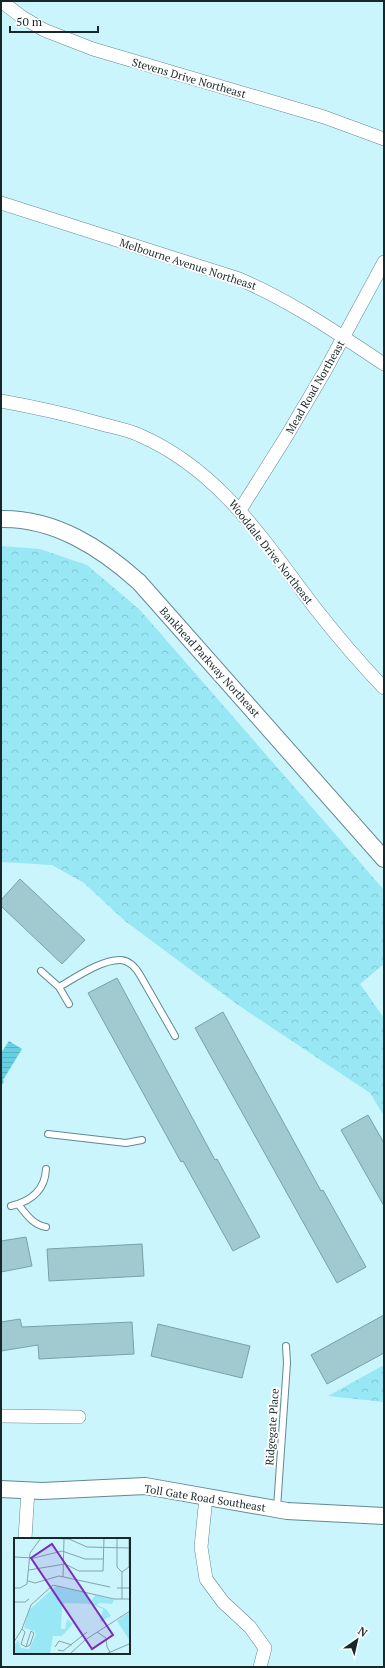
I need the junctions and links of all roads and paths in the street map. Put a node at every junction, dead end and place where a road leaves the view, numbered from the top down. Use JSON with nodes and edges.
{"nodes":[{"id":1,"x":1,"y":1,"type":"edge"},
{"id":2,"x":384,"y":139,"type":"edge"},
{"id":3,"x":1,"y":203,"type":"edge"},
{"id":4,"x":384,"y":262,"type":"edge"},
{"id":5,"x":344,"y":337,"type":"junction"},
{"id":6,"x":384,"y":364,"type":"edge"},
{"id":7,"x":1,"y":401,"type":"edge"},
{"id":8,"x":240,"y":510,"type":"junction"},
{"id":9,"x":1,"y":519,"type":"edge"},
{"id":10,"x":384,"y":688,"type":"edge"},
{"id":11,"x":384,"y":859,"type":"edge"},
{"id":12,"x":41,"y":971,"type":"dead end"},
{"id":13,"x":59,"y":987,"type":"junction"},
{"id":14,"x":69,"y":1004,"type":"dead end"},
{"id":15,"x":175,"y":1036,"type":"dead end"},
{"id":16,"x":48,"y":1134,"type":"dead end"},
{"id":17,"x":142,"y":1140,"type":"dead end"},
{"id":18,"x":46,"y":1169,"type":"dead end"},
{"id":19,"x":18,"y":1204,"type":"junction"},
{"id":20,"x":11,"y":1206,"type":"dead end"},
{"id":21,"x":46,"y":1227,"type":"dead end"},
{"id":22,"x":286,"y":1346,"type":"dead end"},
{"id":23,"x":1,"y":1416,"type":"edge"},
{"id":24,"x":79,"y":1417,"type":"dead end"},
{"id":25,"x":1,"y":1489,"type":"edge"},
{"id":26,"x":28,"y":1490,"type":"junction"},
{"id":27,"x":206,"y":1497,"type":"junction"},
{"id":28,"x":277,"y":1510,"type":"junction"},
{"id":29,"x":384,"y":1516,"type":"edge"},
{"id":30,"x":25,"y":1538,"type":"edge"},
{"id":31,"x":260,"y":1667,"type":"edge"}],
"edges":[{"from":1,"to":2,"type":"street","name":"Stevens Drive Northeast"},
{"from":3,"to":5,"type":"street","name":"Melbourne Avenue Northeast"},
{"from":4,"to":5,"type":"street","name":"Mead Road Northeast"},
{"from":5,"to":6,"type":"street","name":"Melbourne Avenue Northeast"},
{"from":5,"to":8,"type":"street","name":"Mead Road Northeast"},
{"from":7,"to":8,"type":"street","name":"Wooddale Drive Northeast"},
{"from":8,"to":10,"type":"street","name":"Wooddale Drive Northeast"},
{"from":9,"to":11,"type":"street","name":"Bankhead Parkway Northeast"},
{"from":12,"to":13,"type":"lane"},
{"from":13,"to":14,"type":"lane"},
{"from":13,"to":15,"type":"lane"},
{"from":16,"to":17,"type":"lane"},
{"from":18,"to":19,"type":"lane"},
{"from":19,"to":20,"type":"lane"},
{"from":19,"to":21,"type":"lane"},
{"from":22,"to":28,"type":"lane","name":"Ridgegate Place"},
{"from":23,"to":24,"type":"street"},
{"from":25,"to":26,"type":"street","name":"Toll Gate Road Southeast"},
{"from":26,"to":27,"type":"street","name":"Toll Gate Road Southeast"},
{"from":26,"to":30,"type":"street"},
{"from":27,"to":28,"type":"street","name":"Toll Gate Road Southeast"},
{"from":27,"to":31,"type":"street"},
{"from":28,"to":29,"type":"street","name":"Toll Gate Road Southeast"}]}
